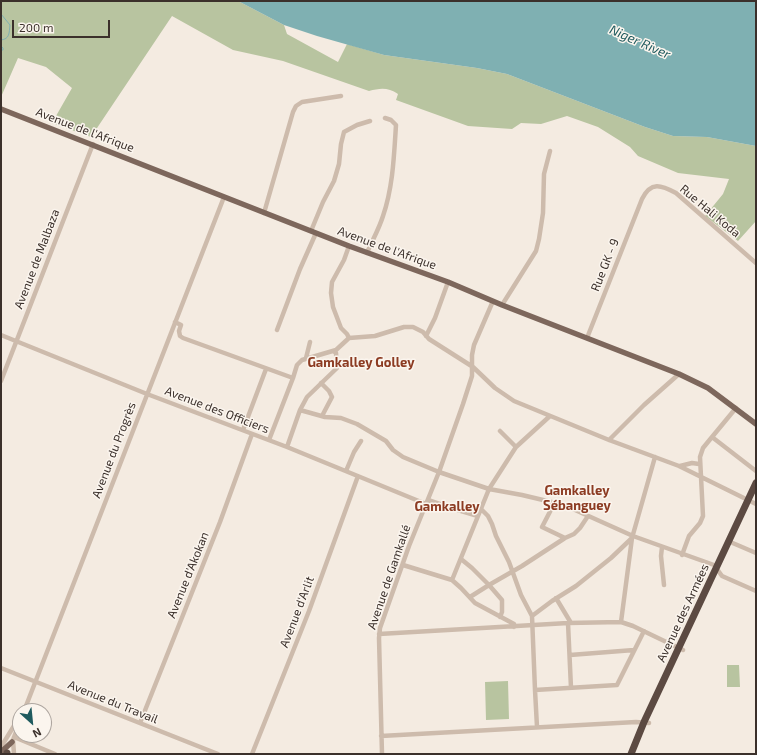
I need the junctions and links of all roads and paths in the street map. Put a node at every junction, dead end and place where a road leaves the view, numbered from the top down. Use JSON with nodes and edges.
{"nodes":[{"id":1,"x":341,"y":96,"type":"dead end"},
{"id":2,"x":1,"y":109,"type":"edge"},
{"id":3,"x":385,"y":118,"type":"dead end"},
{"id":4,"x":370,"y":121,"type":"dead end"},
{"id":5,"x":93,"y":144,"type":"junction"},
{"id":6,"x":550,"y":152,"type":"dead end"},
{"id":7,"x":648,"y":189,"type":"joint"},
{"id":8,"x":224,"y":197,"type":"junction"},
{"id":9,"x":264,"y":213,"type":"junction"},
{"id":10,"x":313,"y":232,"type":"junction"},
{"id":11,"x":349,"y":246,"type":"junction"},
{"id":12,"x":367,"y":253,"type":"junction"},
{"id":13,"x":756,"y":263,"type":"edge"},
{"id":14,"x":448,"y":282,"type":"junction"},
{"id":15,"x":493,"y":301,"type":"junction"},
{"id":16,"x":502,"y":305,"type":"junction"},
{"id":17,"x":175,"y":322,"type":"junction"},
{"id":18,"x":277,"y":330,"type":"dead end"},
{"id":19,"x":1,"y":335,"type":"edge"},
{"id":20,"x":426,"y":336,"type":"junction"},
{"id":21,"x":348,"y":338,"type":"junction"},
{"id":22,"x":587,"y":338,"type":"junction"},
{"id":23,"x":16,"y":341,"type":"junction"},
{"id":24,"x":310,"y":342,"type":"dead end"},
{"id":25,"x":333,"y":350,"type":"junction"},
{"id":26,"x":306,"y":358,"type":"junction"},
{"id":27,"x":473,"y":367,"type":"junction"},
{"id":28,"x":266,"y":369,"type":"junction"},
{"id":29,"x":679,"y":374,"type":"junction"},
{"id":30,"x":293,"y":378,"type":"junction"},
{"id":31,"x":1,"y":381,"type":"edge"},
{"id":32,"x":321,"y":383,"type":"junction"},
{"id":33,"x":147,"y":394,"type":"junction"},
{"id":34,"x":736,"y":408,"type":"junction"},
{"id":35,"x":300,"y":410,"type":"junction"},
{"id":36,"x":322,"y":416,"type":"junction"},
{"id":37,"x":550,"y":416,"type":"junction"},
{"id":38,"x":756,"y":424,"type":"edge"},
{"id":39,"x":243,"y":430,"type":"junction"},
{"id":40,"x":500,"y":431,"type":"dead end"},
{"id":41,"x":252,"y":434,"type":"junction"},
{"id":42,"x":712,"y":437,"type":"junction"},
{"id":43,"x":269,"y":440,"type":"junction"},
{"id":44,"x":609,"y":440,"type":"junction"},
{"id":45,"x":361,"y":441,"type":"dead end"},
{"id":46,"x":287,"y":447,"type":"junction"},
{"id":47,"x":516,"y":447,"type":"junction"},
{"id":48,"x":655,"y":457,"type":"junction"},
{"id":49,"x":699,"y":464,"type":"junction"},
{"id":50,"x":679,"y":466,"type":"junction"},
{"id":51,"x":346,"y":471,"type":"junction"},
{"id":52,"x":756,"y":471,"type":"edge"},
{"id":53,"x":439,"y":472,"type":"junction"},
{"id":54,"x":358,"y":476,"type":"junction"},
{"id":55,"x":701,"y":476,"type":"junction"},
{"id":56,"x":756,"y":483,"type":"edge"},
{"id":57,"x":489,"y":489,"type":"junction"},
{"id":58,"x":756,"y":491,"type":"edge"},
{"id":59,"x":427,"y":502,"type":"junction"},
{"id":60,"x":555,"y":502,"type":"junction"},
{"id":61,"x":751,"y":502,"type":"edge"},
{"id":62,"x":481,"y":509,"type":"junction"},
{"id":63,"x":478,"y":516,"type":"junction"},
{"id":64,"x":588,"y":516,"type":"junction"},
{"id":65,"x":633,"y":537,"type":"junction"},
{"id":66,"x":565,"y":538,"type":"junction"},
{"id":67,"x":730,"y":542,"type":"junction"},
{"id":68,"x":662,"y":547,"type":"junction"},
{"id":69,"x":756,"y":553,"type":"edge"},
{"id":70,"x":682,"y":555,"type":"junction"},
{"id":71,"x":461,"y":559,"type":"junction"},
{"id":72,"x":403,"y":565,"type":"junction"},
{"id":73,"x":717,"y":570,"type":"junction"},
{"id":74,"x":512,"y":572,"type":"junction"},
{"id":75,"x":452,"y":580,"type":"junction"},
{"id":76,"x":664,"y":585,"type":"dead end"},
{"id":77,"x":489,"y":586,"type":"junction"},
{"id":78,"x":756,"y":592,"type":"edge"},
{"id":79,"x":470,"y":597,"type":"junction"},
{"id":80,"x":556,"y":598,"type":"junction"},
{"id":81,"x":532,"y":616,"type":"junction"},
{"id":82,"x":500,"y":617,"type":"junction"},
{"id":83,"x":621,"y":622,"type":"junction"},
{"id":84,"x":570,"y":623,"type":"junction"},
{"id":85,"x":532,"y":626,"type":"junction"},
{"id":86,"x":514,"y":627,"type":"junction"},
{"id":87,"x":644,"y":631,"type":"junction"},
{"id":88,"x":379,"y":634,"type":"junction"},
{"id":89,"x":680,"y":649,"type":"junction"},
{"id":90,"x":634,"y":650,"type":"junction"},
{"id":91,"x":570,"y":655,"type":"junction"},
{"id":92,"x":1,"y":668,"type":"edge"},
{"id":93,"x":35,"y":682,"type":"junction"},
{"id":94,"x":571,"y":688,"type":"junction"},
{"id":95,"x":535,"y":690,"type":"junction"},
{"id":96,"x":27,"y":703,"type":"edge"},
{"id":97,"x":140,"y":723,"type":"junction"},
{"id":98,"x":646,"y":723,"type":"junction"},
{"id":99,"x":537,"y":727,"type":"junction"},
{"id":100,"x":12,"y":729,"type":"edge"},
{"id":101,"x":382,"y":736,"type":"junction"},
{"id":102,"x":12,"y":742,"type":"edge"},
{"id":103,"x":12,"y":742,"type":"edge"},
{"id":104,"x":24,"y":743,"type":"edge"},
{"id":105,"x":1,"y":747,"type":"edge"},
{"id":106,"x":7,"y":754,"type":"edge"},
{"id":107,"x":55,"y":754,"type":"edge"},
{"id":108,"x":218,"y":754,"type":"edge"},
{"id":109,"x":252,"y":754,"type":"edge"},
{"id":110,"x":382,"y":754,"type":"edge"},
{"id":111,"x":631,"y":754,"type":"edge"},
{"id":112,"x":636,"y":754,"type":"edge"}],
"edges":[{"from":1,"to":9,"type":"street"},
{"from":2,"to":5,"type":"main road","name":"Avenue de l'Afrique"},
{"from":3,"to":12,"type":"street"},
{"from":4,"to":10,"type":"street"},
{"from":5,"to":8,"type":"main road","name":"Avenue de l'Afrique"},
{"from":5,"to":23,"type":"street","name":"Avenue de Malbaza"},
{"from":6,"to":16,"type":"street"},
{"from":7,"to":13,"type":"street","name":"Rue Hali Koda"},
{"from":7,"to":22,"type":"street","name":"Rue GK - 9"},
{"from":8,"to":9,"type":"main road","name":"Avenue de l'Afrique"},
{"from":8,"to":17,"type":"street","name":"Avenue du Progrès"},
{"from":9,"to":10,"type":"main road","name":"Avenue de l'Afrique"},
{"from":10,"to":11,"type":"main road","name":"Avenue de l'Afrique"},
{"from":10,"to":18,"type":"street"},
{"from":11,"to":12,"type":"main road","name":"Avenue de l'Afrique"},
{"from":11,"to":21,"type":"street"},
{"from":12,"to":14,"type":"main road","name":"Avenue de l'Afrique"},
{"from":14,"to":15,"type":"main road","name":"Avenue de l'Afrique"},
{"from":14,"to":20,"type":"street"},
{"from":15,"to":16,"type":"main road","name":"Avenue de l'Afrique"},
{"from":15,"to":27,"type":"street","name":"Avenue de Gamkallé"},
{"from":16,"to":22,"type":"main road","name":"Avenue de l'Afrique"},
{"from":17,"to":28,"type":"street"},
{"from":17,"to":33,"type":"street","name":"Avenue du Progrès"},
{"from":19,"to":23,"type":"street","name":"Avenue des Officiers"},
{"from":20,"to":21,"type":"street"},
{"from":20,"to":27,"type":"street"},
{"from":21,"to":25,"type":"street"},
{"from":22,"to":29,"type":"main road","name":"Avenue de l'Afrique"},
{"from":23,"to":31,"type":"street","name":"Avenue de Malbaza"},
{"from":23,"to":33,"type":"street","name":"Avenue des Officiers"},
{"from":24,"to":26,"type":"street"},
{"from":25,"to":26,"type":"street"},
{"from":25,"to":32,"type":"street"},
{"from":26,"to":30,"type":"street"},
{"from":27,"to":37,"type":"street"},
{"from":27,"to":53,"type":"street","name":"Avenue de Gamkallé"},
{"from":28,"to":30,"type":"street"},
{"from":28,"to":39,"type":"street"},
{"from":29,"to":34,"type":"main road","name":"Avenue de l'Afrique"},
{"from":29,"to":44,"type":"street"},
{"from":30,"to":43,"type":"street"},
{"from":32,"to":35,"type":"street"},
{"from":32,"to":36,"type":"street"},
{"from":33,"to":39,"type":"street","name":"Avenue des Officiers"},
{"from":33,"to":93,"type":"street","name":"Avenue du Progrès"},
{"from":34,"to":38,"type":"main road","name":"Avenue de l'Afrique"},
{"from":34,"to":42,"type":"street"},
{"from":35,"to":36,"type":"street"},
{"from":35,"to":46,"type":"street"},
{"from":36,"to":53,"type":"street"},
{"from":37,"to":44,"type":"street"},
{"from":37,"to":47,"type":"street"},
{"from":39,"to":41,"type":"street","name":"Avenue des Officiers"},
{"from":40,"to":47,"type":"street"},
{"from":41,"to":43,"type":"street","name":"Avenue des Officiers"},
{"from":41,"to":97,"type":"street","name":"Avenue d'Akokan"},
{"from":42,"to":49,"type":"street"},
{"from":42,"to":52,"type":"street"},
{"from":43,"to":46,"type":"street","name":"Avenue des Officiers"},
{"from":44,"to":48,"type":"street"},
{"from":45,"to":51,"type":"street"},
{"from":46,"to":51,"type":"street","name":"Avenue des Officiers"},
{"from":47,"to":57,"type":"street"},
{"from":48,"to":50,"type":"street"},
{"from":48,"to":65,"type":"street"},
{"from":49,"to":50,"type":"street"},
{"from":49,"to":55,"type":"street"},
{"from":50,"to":55,"type":"street"},
{"from":51,"to":54,"type":"street","name":"Avenue des Officiers"},
{"from":53,"to":57,"type":"street"},
{"from":53,"to":59,"type":"street","name":"Avenue de Gamkallé"},
{"from":54,"to":59,"type":"street","name":"Avenue des Officiers"},
{"from":54,"to":109,"type":"street","name":"Avenue d'Arlit"},
{"from":55,"to":61,"type":"street"},
{"from":55,"to":70,"type":"street"},
{"from":56,"to":61,"type":"highway","name":"Avenue des Armées"},
{"from":57,"to":60,"type":"street"},
{"from":57,"to":62,"type":"street"},
{"from":58,"to":61,"type":"highway","name":"Avenue des Armées"},
{"from":59,"to":63,"type":"street","name":"Avenue des Officiers"},
{"from":59,"to":72,"type":"street","name":"Avenue de Gamkallé"},
{"from":60,"to":64,"type":"street"},
{"from":60,"to":66,"type":"street"},
{"from":61,"to":67,"type":"highway","name":"Avenue des Armées"},
{"from":62,"to":63,"type":"street"},
{"from":62,"to":74,"type":"street"},
{"from":63,"to":71,"type":"street"},
{"from":64,"to":65,"type":"street"},
{"from":64,"to":66,"type":"street"},
{"from":65,"to":68,"type":"street"},
{"from":65,"to":80,"type":"street"},
{"from":65,"to":83,"type":"street"},
{"from":66,"to":74,"type":"street"},
{"from":67,"to":69,"type":"street"},
{"from":67,"to":73,"type":"highway","name":"Avenue des Armées"},
{"from":68,"to":70,"type":"street"},
{"from":68,"to":76,"type":"street"},
{"from":70,"to":73,"type":"street"},
{"from":71,"to":75,"type":"street"},
{"from":71,"to":77,"type":"street"},
{"from":72,"to":75,"type":"street"},
{"from":72,"to":88,"type":"street","name":"Avenue de Gamkallé"},
{"from":73,"to":78,"type":"street"},
{"from":73,"to":89,"type":"highway","name":"Avenue des Armées"},
{"from":74,"to":77,"type":"street"},
{"from":74,"to":81,"type":"street"},
{"from":75,"to":79,"type":"street"},
{"from":77,"to":79,"type":"street"},
{"from":77,"to":82,"type":"street"},
{"from":79,"to":82,"type":"street"},
{"from":80,"to":81,"type":"street"},
{"from":80,"to":84,"type":"street"},
{"from":81,"to":85,"type":"street"},
{"from":82,"to":86,"type":"street"},
{"from":83,"to":84,"type":"street"},
{"from":83,"to":87,"type":"street"},
{"from":84,"to":85,"type":"street"},
{"from":84,"to":91,"type":"street"},
{"from":85,"to":86,"type":"street"},
{"from":85,"to":95,"type":"street"},
{"from":86,"to":88,"type":"street"},
{"from":87,"to":89,"type":"street"},
{"from":87,"to":90,"type":"street"},
{"from":88,"to":101,"type":"street","name":"Avenue de Gamkallé"},
{"from":89,"to":98,"type":"highway","name":"Avenue des Armées"},
{"from":90,"to":91,"type":"street"},
{"from":90,"to":94,"type":"street"},
{"from":91,"to":94,"type":"street"},
{"from":92,"to":93,"type":"street","name":"Avenue du Travail"},
{"from":93,"to":96,"type":"street","name":"Avenue du Progrès"},
{"from":93,"to":97,"type":"street","name":"Avenue du Travail"},
{"from":94,"to":95,"type":"street"},
{"from":95,"to":99,"type":"street"},
{"from":97,"to":108,"type":"street","name":"Avenue du Travail"},
{"from":98,"to":99,"type":"street"},
{"from":98,"to":111,"type":"highway","name":"Avenue des Armées"},
{"from":98,"to":112,"type":"highway","name":"Avenue des Armées"},
{"from":99,"to":101,"type":"street"},
{"from":100,"to":105,"type":"street"},
{"from":101,"to":110,"type":"street","name":"Avenue de Gamkallé"},
{"from":102,"to":106,"type":"main road"},
{"from":103,"to":106,"type":"street"},
{"from":104,"to":107,"type":"street"}]}
